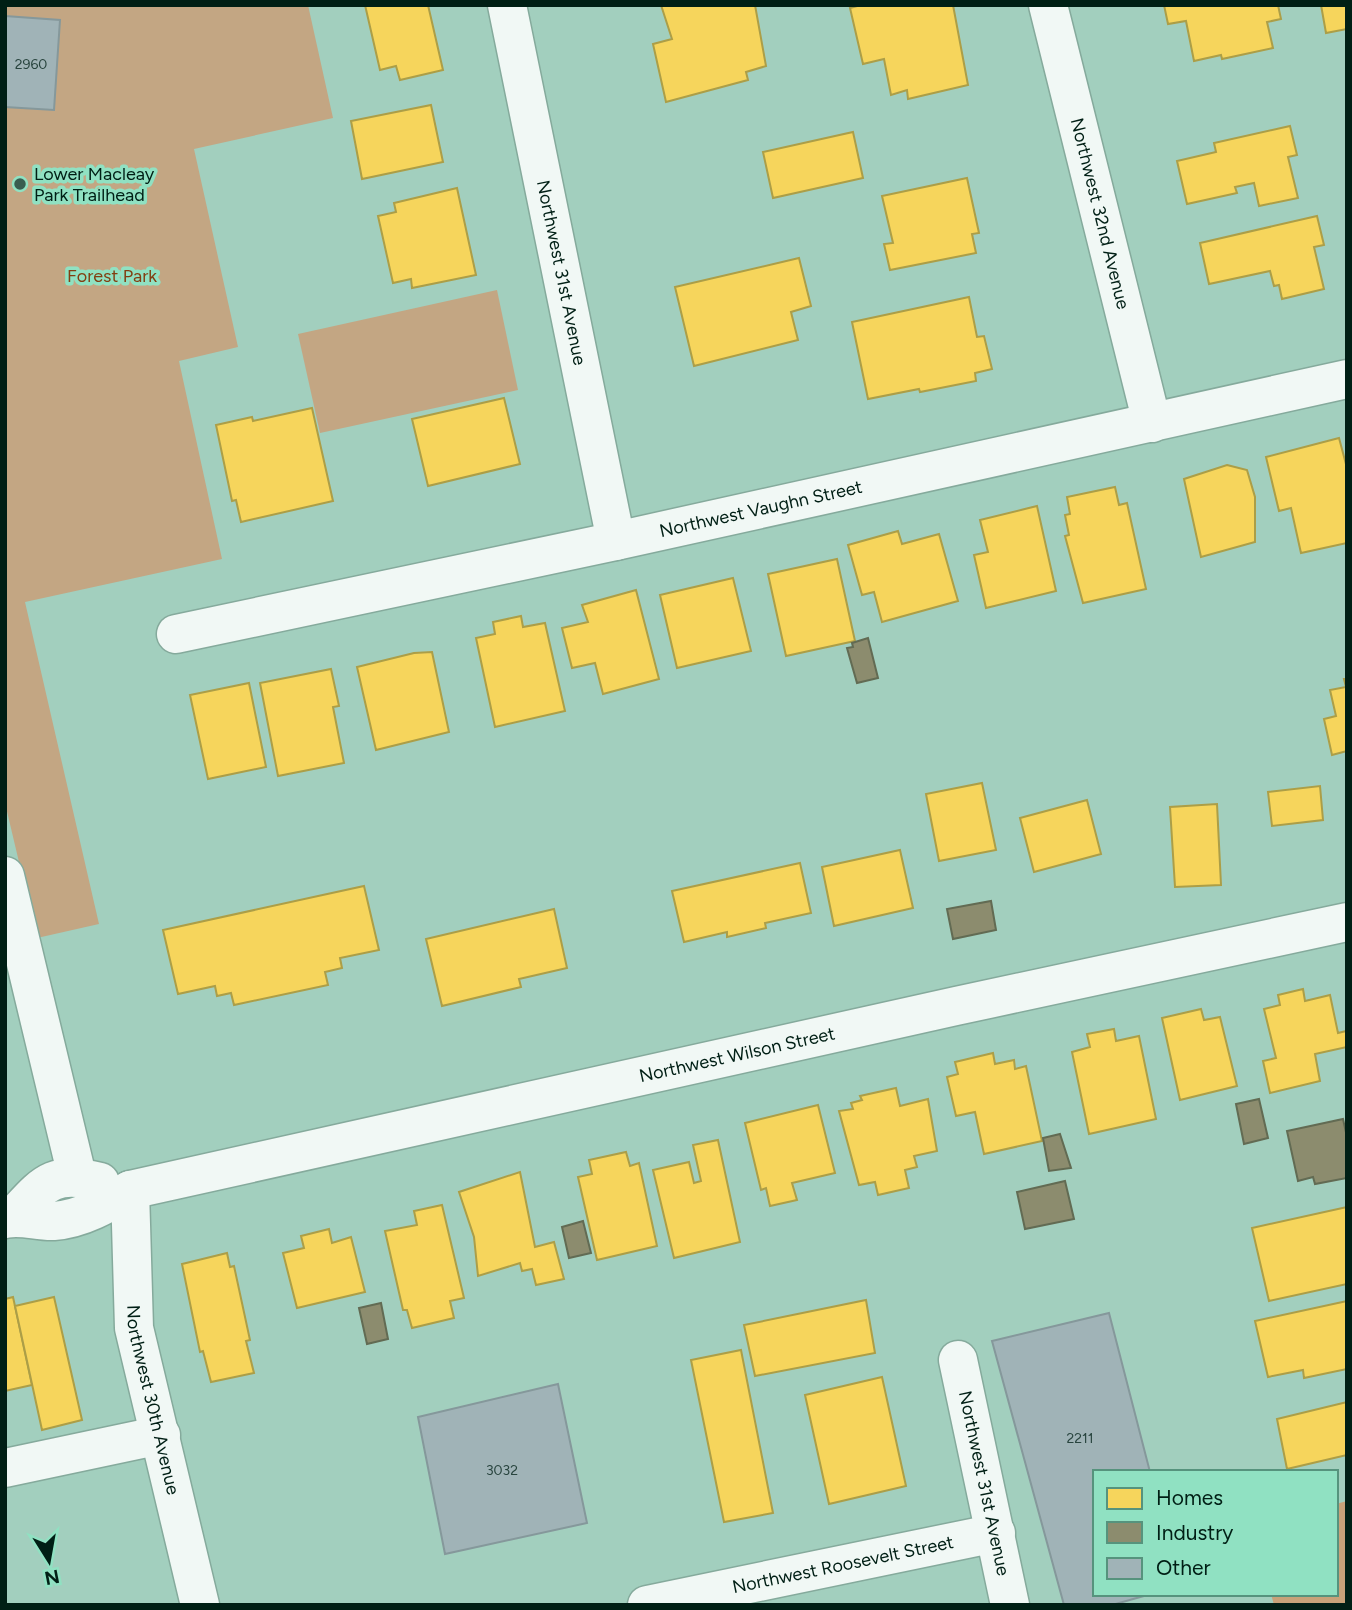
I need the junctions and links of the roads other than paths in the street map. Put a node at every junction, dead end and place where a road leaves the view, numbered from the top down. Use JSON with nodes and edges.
{"nodes":[{"id":1,"x":507,"y":5,"type":"edge"},
{"id":2,"x":1048,"y":5,"type":"edge"},
{"id":3,"x":1347,"y":379,"type":"edge"},
{"id":4,"x":1152,"y":423,"type":"junction"},
{"id":5,"x":616,"y":541,"type":"junction"},
{"id":6,"x":176,"y":634,"type":"dead end"},
{"id":7,"x":5,"y":876,"type":"edge"},
{"id":8,"x":1347,"y":922,"type":"edge"},
{"id":9,"x":77,"y":1177,"type":"junction"},
{"id":10,"x":130,"y":1190,"type":"junction"},
{"id":11,"x":9,"y":1218,"type":"edge"},
{"id":12,"x":958,"y":1360,"type":"dead end"},
{"id":13,"x":161,"y":1435,"type":"junction"},
{"id":14,"x":5,"y":1468,"type":"edge"},
{"id":15,"x":996,"y":1533,"type":"junction"},
{"id":16,"x":200,"y":1605,"type":"edge"},
{"id":17,"x":647,"y":1605,"type":"edge"},
{"id":18,"x":1010,"y":1605,"type":"edge"}],
"edges":[{"from":1,"to":5,"type":"street","name":"Northwest 31st Avenue"},
{"from":2,"to":4,"type":"street","name":"Northwest 32nd Avenue"},
{"from":3,"to":4,"type":"street","name":"Northwest Vaughn Street"},
{"from":4,"to":5,"type":"street","name":"Northwest Vaughn Street"},
{"from":5,"to":6,"type":"street","name":"Northwest Vaughn Street"},
{"from":7,"to":9,"type":"street"},
{"from":8,"to":10,"type":"street","name":"Northwest Wilson Street"},
{"from":9,"to":10,"type":"street","name":"Northwest Wilson Street"},
{"from":9,"to":11,"type":"street","name":"Northwest Wilson Street"},
{"from":10,"to":11,"type":"street","name":"Northwest Wilson Street"},
{"from":10,"to":13,"type":"street","name":"Northwest 30th Avenue"},
{"from":12,"to":15,"type":"street","name":"Northwest 31st Avenue"},
{"from":13,"to":14,"type":"street"},
{"from":13,"to":16,"type":"street","name":"Northwest 30th Avenue"},
{"from":15,"to":17,"type":"street","name":"Northwest Roosevelt Street"},
{"from":15,"to":18,"type":"street","name":"Northwest 31st Avenue"}]}
